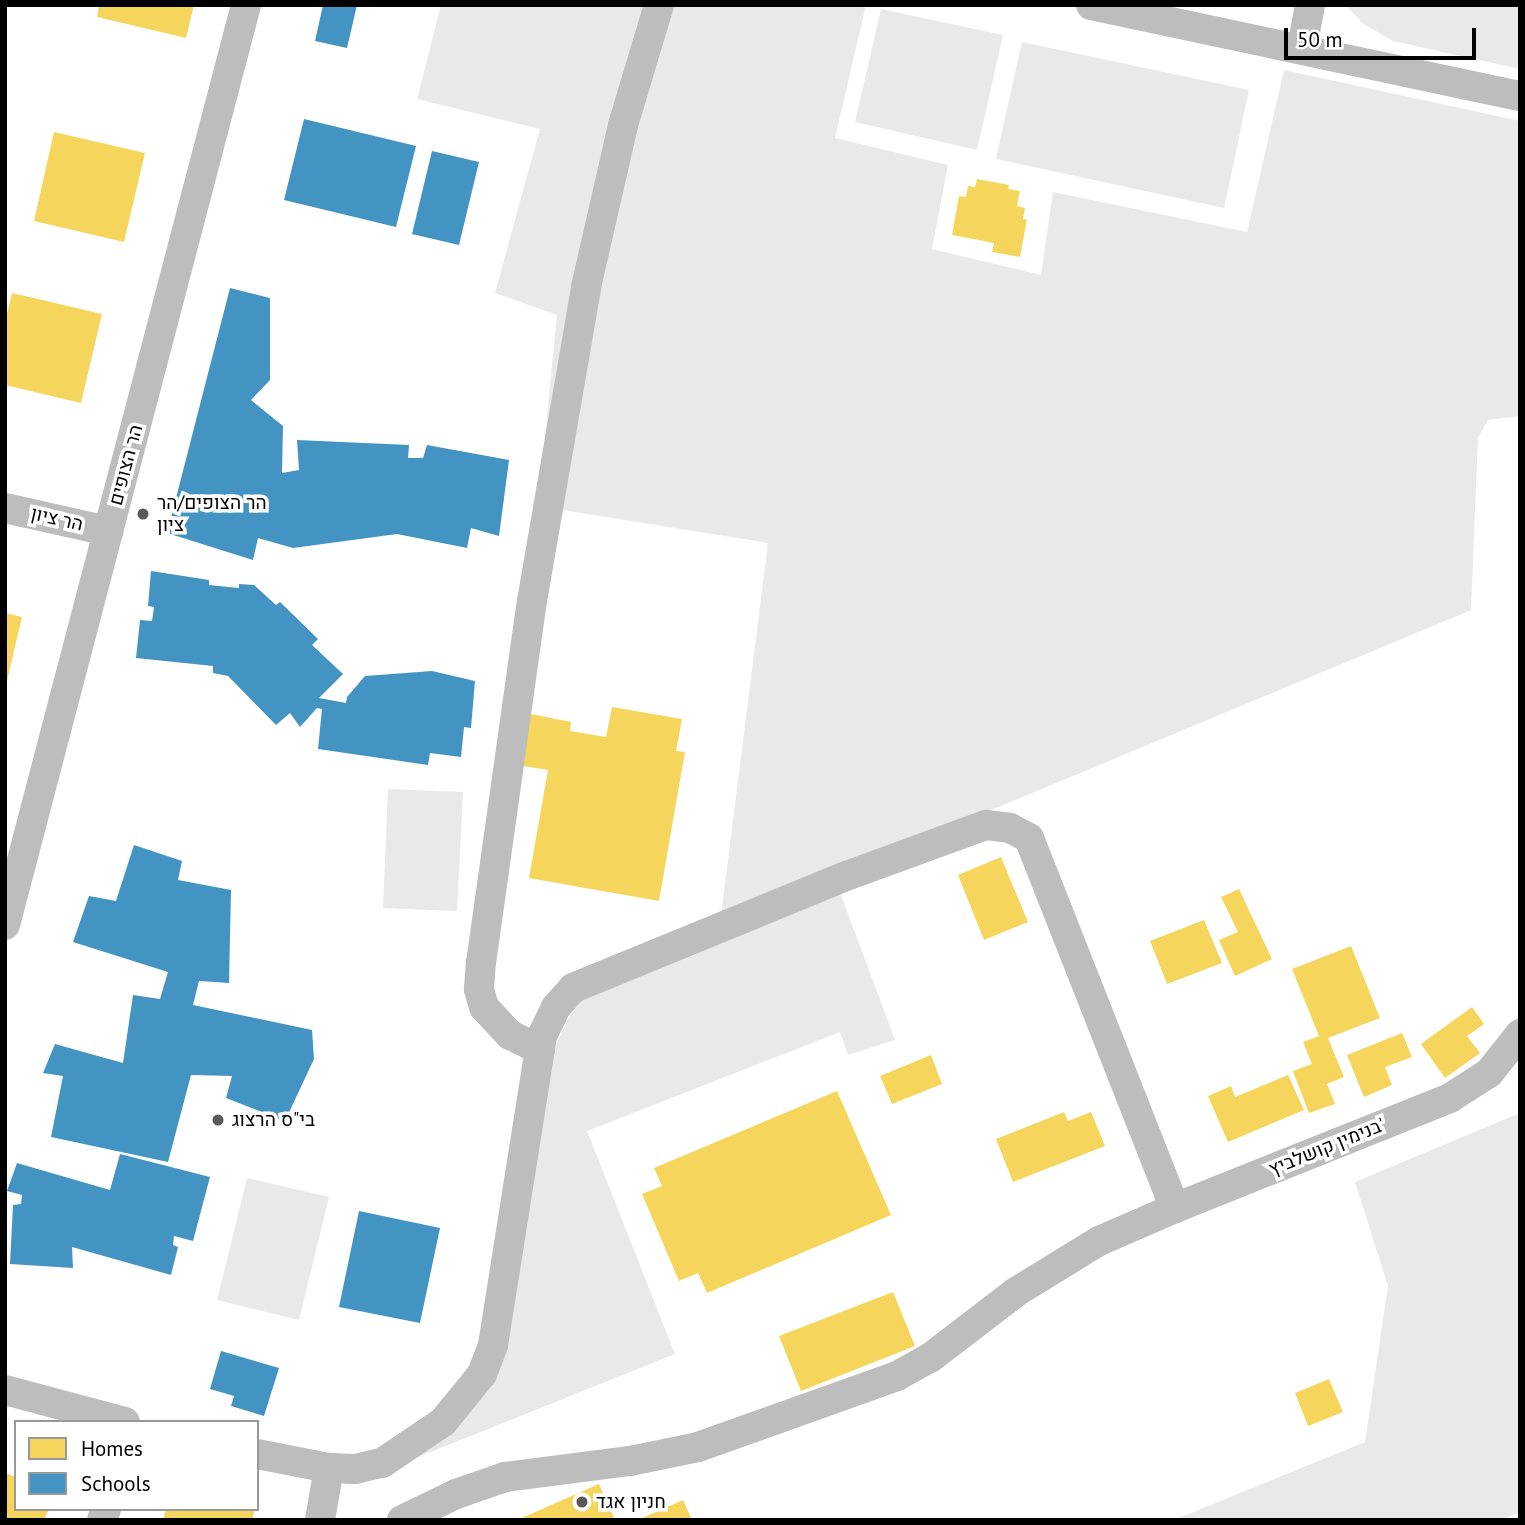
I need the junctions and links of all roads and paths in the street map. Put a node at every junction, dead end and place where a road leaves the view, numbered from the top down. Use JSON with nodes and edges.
{"nodes":[{"id":1,"x":246,"y":5,"type":"edge"},
{"id":2,"x":659,"y":5,"type":"edge"},
{"id":3,"x":1091,"y":5,"type":"edge"},
{"id":4,"x":1310,"y":5,"type":"edge"},
{"id":5,"x":1302,"y":48,"type":"junction"},
{"id":6,"x":1520,"y":96,"type":"edge"},
{"id":7,"x":5,"y":508,"type":"edge"},
{"id":8,"x":108,"y":531,"type":"junction"},
{"id":9,"x":5,"y":925,"type":"edge"},
{"id":10,"x":1520,"y":1034,"type":"edge"},
{"id":11,"x":540,"y":1050,"type":"junction"},
{"id":12,"x":1520,"y":1061,"type":"edge"},
{"id":13,"x":1477,"y":1082,"type":"junction"},
{"id":14,"x":1175,"y":1208,"type":"junction"},
{"id":15,"x":5,"y":1390,"type":"edge"},
{"id":16,"x":118,"y":1420,"type":"edge"},
{"id":17,"x":259,"y":1454,"type":"edge"},
{"id":18,"x":329,"y":1468,"type":"junction"},
{"id":19,"x":320,"y":1520,"type":"edge"},
{"id":20,"x":402,"y":1520,"type":"edge"}],
"edges":[{"from":1,"to":8,"type":"street","name":"הר הצופים"},
{"from":2,"to":11,"type":"street"},
{"from":3,"to":5,"type":"street"},
{"from":4,"to":5,"type":"street"},
{"from":5,"to":6,"type":"street"},
{"from":7,"to":8,"type":"street","name":"הר ציון"},
{"from":8,"to":9,"type":"street","name":"הר הצופים"},
{"from":10,"to":13,"type":"street","name":"בנימין קושלביץ'"},
{"from":11,"to":14,"type":"street"},
{"from":11,"to":18,"type":"street"},
{"from":12,"to":13,"type":"street","name":"בנימין קושלביץ'"},
{"from":13,"to":14,"type":"street","name":"בנימין קושלביץ'"},
{"from":14,"to":20,"type":"street","name":"בנימין קושלביץ'"},
{"from":15,"to":16,"type":"street"},
{"from":17,"to":18,"type":"street"},
{"from":18,"to":19,"type":"street"}]}
